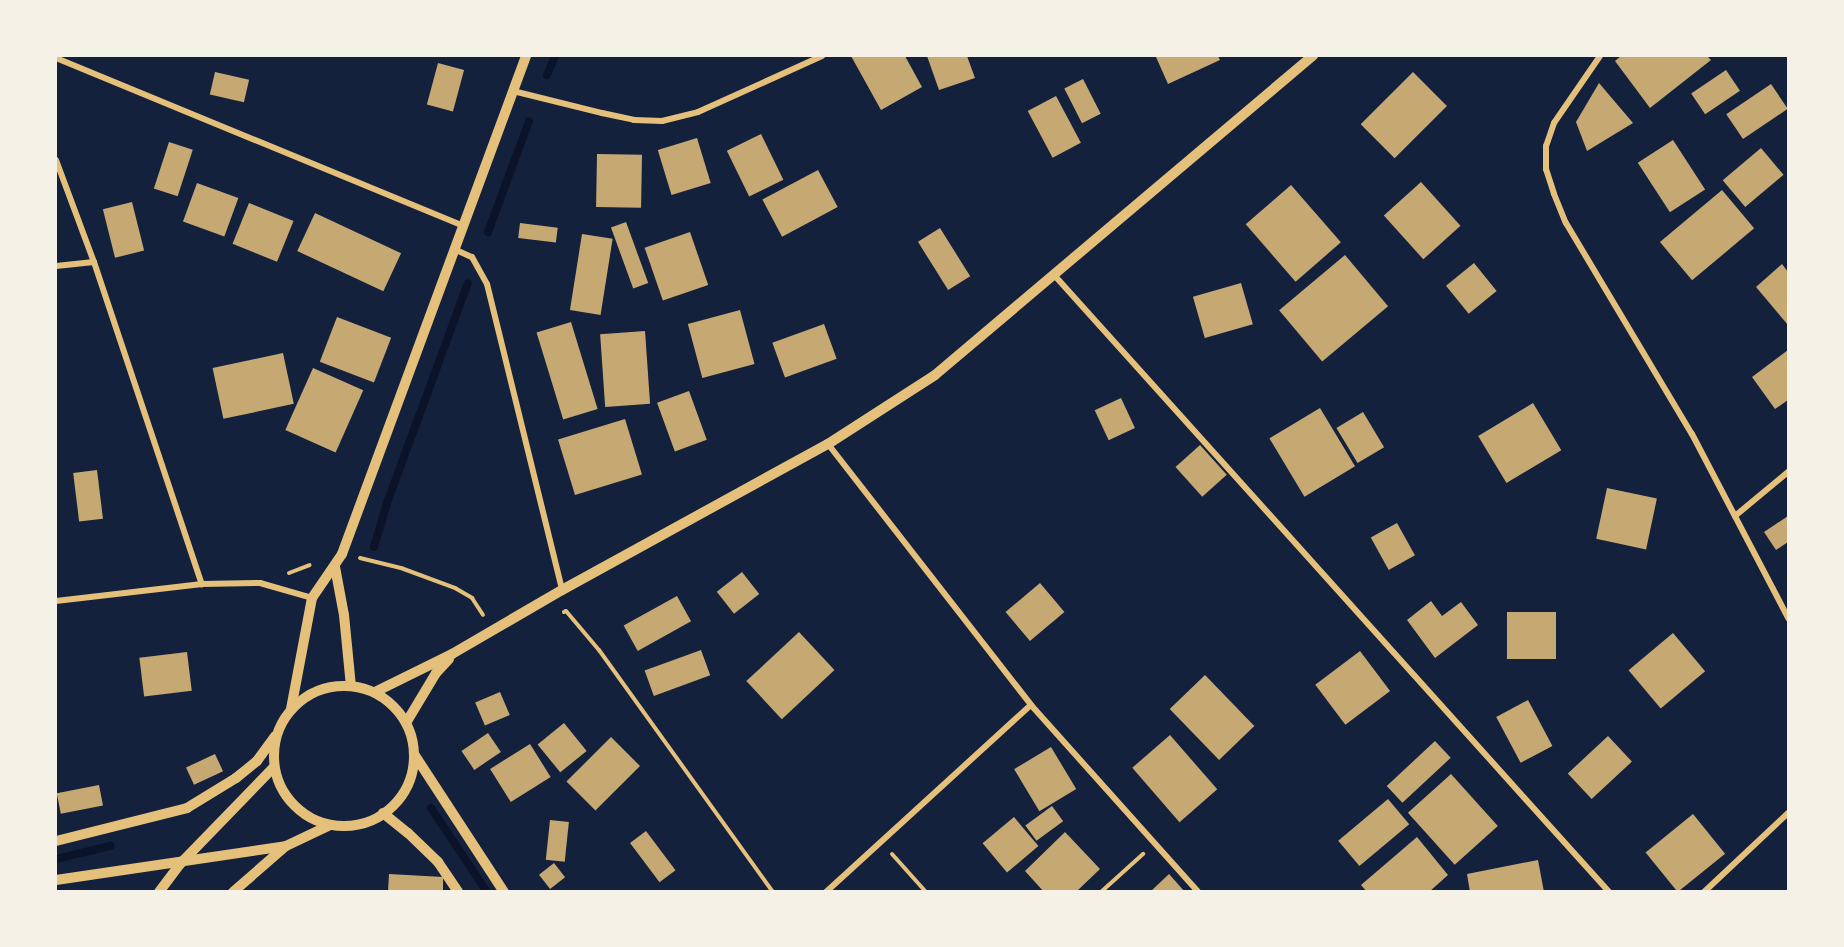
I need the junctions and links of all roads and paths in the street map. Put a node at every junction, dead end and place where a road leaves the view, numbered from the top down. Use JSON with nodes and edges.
{"nodes":[{"id":1,"x":526,"y":56,"type":"edge"},
{"id":2,"x":822,"y":56,"type":"edge"},
{"id":3,"x":1313,"y":56,"type":"edge"},
{"id":4,"x":1600,"y":56,"type":"edge"},
{"id":5,"x":56,"y":58,"type":"edge"},
{"id":6,"x":513,"y":91,"type":"junction"},
{"id":7,"x":56,"y":160,"type":"edge"},
{"id":8,"x":464,"y":226,"type":"junction"},
{"id":9,"x":456,"y":250,"type":"junction"},
{"id":10,"x":94,"y":262,"type":"junction"},
{"id":11,"x":56,"y":266,"type":"edge"},
{"id":12,"x":1055,"y":276,"type":"junction"},
{"id":13,"x":828,"y":444,"type":"junction"},
{"id":14,"x":1788,"y":472,"type":"edge"},
{"id":15,"x":1735,"y":516,"type":"junction"},
{"id":16,"x":342,"y":554,"type":"junction"},
{"id":17,"x":335,"y":567,"type":"junction"},
{"id":18,"x":260,"y":583,"type":"junction"},
{"id":19,"x":202,"y":584,"type":"junction"},
{"id":20,"x":562,"y":590,"type":"junction"},
{"id":21,"x":312,"y":598,"type":"junction"},
{"id":22,"x":56,"y":602,"type":"edge"},
{"id":23,"x":557,"y":615,"type":"dead end"},
{"id":24,"x":1788,"y":618,"type":"edge"},
{"id":25,"x":493,"y":630,"type":"junction"},
{"id":26,"x":453,"y":654,"type":"junction"},
{"id":27,"x":351,"y":686,"type":"junction"},
{"id":28,"x":375,"y":692,"type":"junction"},
{"id":29,"x":1031,"y":705,"type":"junction"},
{"id":30,"x":291,"y":709,"type":"junction"},
{"id":31,"x":406,"y":723,"type":"junction"},
{"id":32,"x":277,"y":733,"type":"junction"},
{"id":33,"x":414,"y":753,"type":"junction"},
{"id":34,"x":274,"y":767,"type":"junction"},
{"id":35,"x":383,"y":813,"type":"junction"},
{"id":36,"x":1788,"y":813,"type":"edge"},
{"id":37,"x":330,"y":825,"type":"junction"},
{"id":38,"x":56,"y":841,"type":"edge"},
{"id":39,"x":881,"y":842,"type":"junction"},
{"id":40,"x":1154,"y":843,"type":"junction"},
{"id":41,"x":286,"y":846,"type":"junction"},
{"id":42,"x":180,"y":864,"type":"junction"},
{"id":43,"x":56,"y":880,"type":"edge"},
{"id":44,"x":159,"y":891,"type":"edge"},
{"id":45,"x":233,"y":891,"type":"edge"},
{"id":46,"x":458,"y":891,"type":"edge"},
{"id":47,"x":504,"y":891,"type":"edge"},
{"id":48,"x":773,"y":891,"type":"edge"},
{"id":49,"x":826,"y":891,"type":"edge"},
{"id":50,"x":926,"y":891,"type":"edge"},
{"id":51,"x":1101,"y":891,"type":"edge"},
{"id":52,"x":1198,"y":891,"type":"edge"},
{"id":53,"x":1609,"y":891,"type":"edge"},
{"id":54,"x":1704,"y":891,"type":"edge"}],
"edges":[{"from":1,"to":6,"type":"street"},
{"from":2,"to":6,"type":"street"},
{"from":3,"to":12,"type":"street"},
{"from":4,"to":15,"type":"street"},
{"from":5,"to":8,"type":"street"},
{"from":6,"to":8,"type":"street"},
{"from":7,"to":10,"type":"street"},
{"from":8,"to":9,"type":"street"},
{"from":9,"to":16,"type":"street"},
{"from":9,"to":20,"type":"street"},
{"from":10,"to":11,"type":"street"},
{"from":10,"to":19,"type":"street"},
{"from":12,"to":13,"type":"street"},
{"from":12,"to":53,"type":"street"},
{"from":13,"to":20,"type":"street"},
{"from":13,"to":29,"type":"street"},
{"from":14,"to":15,"type":"street"},
{"from":15,"to":24,"type":"street"},
{"from":16,"to":17,"type":"street"},
{"from":16,"to":18,"type":"path"},
{"from":16,"to":25,"type":"path"},
{"from":17,"to":21,"type":"street"},
{"from":17,"to":27,"type":"street"},
{"from":18,"to":19,"type":"street"},
{"from":18,"to":21,"type":"street"},
{"from":19,"to":22,"type":"street"},
{"from":20,"to":25,"type":"street"},
{"from":21,"to":30,"type":"street"},
{"from":23,"to":48,"type":"path"},
{"from":25,"to":26,"type":"street"},
{"from":26,"to":28,"type":"street"},
{"from":26,"to":31,"type":"street"},
{"from":27,"to":28,"type":"street"},
{"from":27,"to":30,"type":"street"},
{"from":28,"to":31,"type":"street"},
{"from":29,"to":39,"type":"street"},
{"from":29,"to":40,"type":"street"},
{"from":30,"to":32,"type":"street"},
{"from":31,"to":33,"type":"street"},
{"from":32,"to":34,"type":"street"},
{"from":32,"to":38,"type":"street"},
{"from":33,"to":35,"type":"street"},
{"from":33,"to":47,"type":"street"},
{"from":34,"to":37,"type":"street"},
{"from":34,"to":42,"type":"street"},
{"from":35,"to":37,"type":"street"},
{"from":35,"to":46,"type":"street"},
{"from":36,"to":54,"type":"street"},
{"from":37,"to":41,"type":"street"},
{"from":39,"to":49,"type":"street"},
{"from":39,"to":50,"type":"path"},
{"from":40,"to":51,"type":"path"},
{"from":40,"to":52,"type":"street"},
{"from":41,"to":42,"type":"street"},
{"from":41,"to":45,"type":"street"},
{"from":42,"to":43,"type":"street"},
{"from":42,"to":44,"type":"street"}]}
